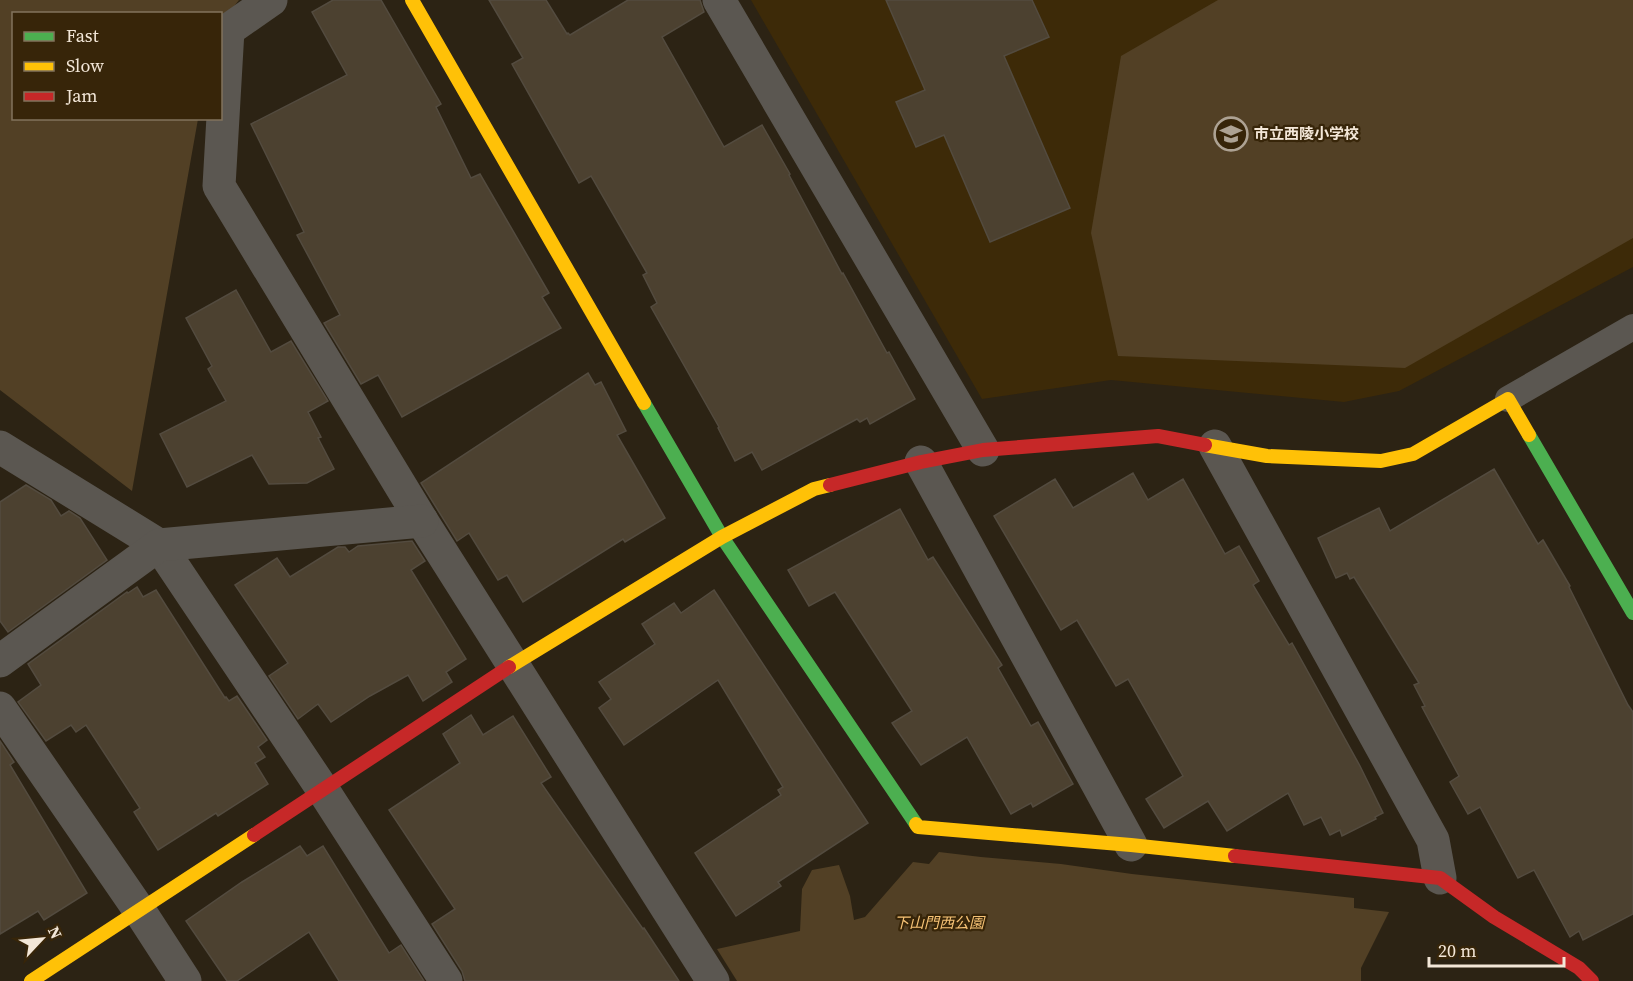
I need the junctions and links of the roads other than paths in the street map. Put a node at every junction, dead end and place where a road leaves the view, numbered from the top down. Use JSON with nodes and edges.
{"nodes":[{"id":1,"x":271,"y":0,"type":"edge"},
{"id":2,"x":412,"y":0,"type":"edge"},
{"id":3,"x":719,"y":0,"type":"edge"},
{"id":4,"x":1633,"y":327,"type":"edge"},
{"id":5,"x":1508,"y":399,"type":"junction"},
{"id":6,"x":1215,"y":446,"type":"junction"},
{"id":7,"x":0,"y":447,"type":"edge"},
{"id":8,"x":982,"y":450,"type":"junction"},
{"id":9,"x":921,"y":462,"type":"junction"},
{"id":10,"x":422,"y":521,"type":"junction"},
{"id":11,"x":722,"y":537,"type":"junction"},
{"id":12,"x":159,"y":545,"type":"junction"},
{"id":13,"x":1633,"y":612,"type":"edge"},
{"id":14,"x":0,"y":661,"type":"edge"},
{"id":15,"x":513,"y":664,"type":"junction"},
{"id":16,"x":0,"y":708,"type":"edge"},
{"id":17,"x":322,"y":790,"type":"junction"},
{"id":18,"x":1131,"y":845,"type":"junction"},
{"id":19,"x":1440,"y":879,"type":"junction"},
{"id":20,"x":139,"y":910,"type":"junction"},
{"id":21,"x":31,"y":981,"type":"edge"},
{"id":22,"x":185,"y":981,"type":"edge"},
{"id":23,"x":446,"y":981,"type":"edge"},
{"id":24,"x":713,"y":981,"type":"edge"},
{"id":25,"x":1592,"y":981,"type":"edge"}],
"edges":[{"from":1,"to":10,"type":"street"},
{"from":2,"to":11,"type":"street"},
{"from":3,"to":8,"type":"street"},
{"from":4,"to":5,"type":"lane"},
{"from":5,"to":6,"type":"street"},
{"from":5,"to":13,"type":"street"},
{"from":6,"to":8,"type":"street"},
{"from":6,"to":19,"type":"street"},
{"from":7,"to":12,"type":"street"},
{"from":8,"to":9,"type":"street"},
{"from":9,"to":11,"type":"street"},
{"from":9,"to":18,"type":"street"},
{"from":10,"to":12,"type":"street"},
{"from":10,"to":15,"type":"street"},
{"from":11,"to":15,"type":"street"},
{"from":11,"to":18,"type":"street"},
{"from":12,"to":14,"type":"street"},
{"from":12,"to":17,"type":"street"},
{"from":15,"to":17,"type":"street"},
{"from":15,"to":24,"type":"street"},
{"from":16,"to":20,"type":"street"},
{"from":17,"to":20,"type":"street"},
{"from":17,"to":23,"type":"street"},
{"from":18,"to":19,"type":"street"},
{"from":19,"to":25,"type":"street"},
{"from":20,"to":21,"type":"street"},
{"from":20,"to":22,"type":"street"}]}
